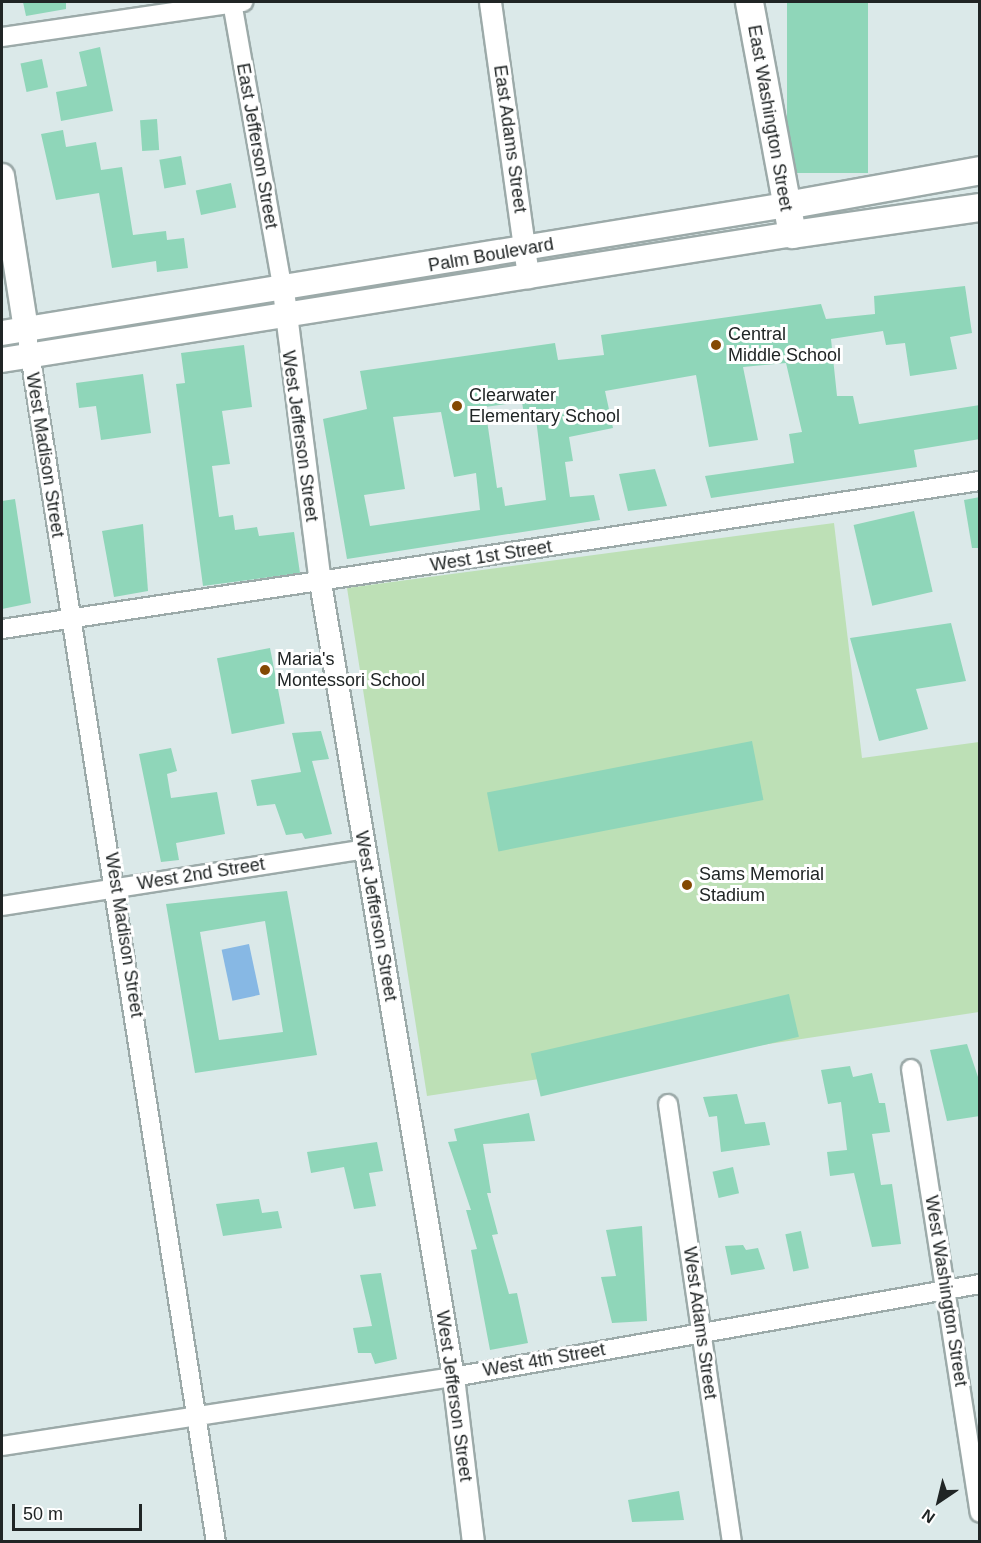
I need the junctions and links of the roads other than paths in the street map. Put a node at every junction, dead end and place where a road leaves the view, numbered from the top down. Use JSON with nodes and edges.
{"nodes":[{"id":1,"x":236,"y":2,"type":"edge"},
{"id":2,"x":490,"y":2,"type":"edge"},
{"id":3,"x":749,"y":2,"type":"edge"},
{"id":4,"x":2,"y":37,"type":"edge"},
{"id":5,"x":980,"y":170,"type":"edge"},
{"id":6,"x":2,"y":176,"type":"edge"},
{"id":7,"x":903,"y":184,"type":"junction"},
{"id":8,"x":786,"y":205,"type":"junction"},
{"id":9,"x":980,"y":207,"type":"edge"},
{"id":10,"x":909,"y":216,"type":"junction"},
{"id":11,"x":651,"y":228,"type":"junction"},
{"id":12,"x":792,"y":234,"type":"junction"},
{"id":13,"x":526,"y":249,"type":"junction"},
{"id":14,"x":658,"y":256,"type":"junction"},
{"id":15,"x":528,"y":277,"type":"junction"},
{"id":16,"x":283,"y":301,"type":"junction"},
{"id":17,"x":26,"y":329,"type":"junction"},
{"id":18,"x":2,"y":333,"type":"edge"},
{"id":19,"x":30,"y":357,"type":"junction"},
{"id":20,"x":2,"y":360,"type":"edge"},
{"id":21,"x":980,"y":481,"type":"edge"},
{"id":22,"x":320,"y":582,"type":"junction"},
{"id":23,"x":71,"y":618,"type":"junction"},
{"id":24,"x":2,"y":629,"type":"edge"},
{"id":25,"x":365,"y":849,"type":"junction"},
{"id":26,"x":117,"y":886,"type":"junction"},
{"id":27,"x":2,"y":906,"type":"edge"},
{"id":28,"x":911,"y":1069,"type":"dead end"},
{"id":29,"x":668,"y":1104,"type":"dead end"},
{"id":30,"x":980,"y":1284,"type":"edge"},
{"id":31,"x":946,"y":1289,"type":"junction"},
{"id":32,"x":701,"y":1332,"type":"junction"},
{"id":33,"x":453,"y":1377,"type":"junction"},
{"id":34,"x":199,"y":1416,"type":"junction"},
{"id":35,"x":2,"y":1446,"type":"edge"},
{"id":36,"x":980,"y":1513,"type":"edge"},
{"id":37,"x":216,"y":1542,"type":"edge"},
{"id":38,"x":473,"y":1542,"type":"edge"},
{"id":39,"x":732,"y":1542,"type":"edge"}],
"edges":[{"from":1,"to":4,"type":"street"},
{"from":1,"to":16,"type":"street","name":"East Jefferson Street"},
{"from":2,"to":13,"type":"street","name":"East Adams Street"},
{"from":3,"to":8,"type":"main road","name":"East Washington Street"},
{"from":5,"to":7,"type":"main road","name":"Palm Boulevard"},
{"from":6,"to":17,"type":"main road"},
{"from":7,"to":8,"type":"main road","name":"Palm Boulevard"},
{"from":7,"to":10,"type":"main road"},
{"from":8,"to":11,"type":"main road","name":"Palm Boulevard"},
{"from":8,"to":12,"type":"main road","name":"East Washington Street"},
{"from":9,"to":10,"type":"main road","name":"Palm Boulevard"},
{"from":10,"to":12,"type":"main road","name":"Palm Boulevard"},
{"from":11,"to":13,"type":"main road","name":"Palm Boulevard"},
{"from":11,"to":14,"type":"main road"},
{"from":12,"to":14,"type":"main road","name":"Palm Boulevard"},
{"from":13,"to":15,"type":"street","name":"East Adams Street"},
{"from":13,"to":16,"type":"main road","name":"Palm Boulevard"},
{"from":14,"to":15,"type":"main road","name":"Palm Boulevard"},
{"from":15,"to":16,"type":"main road","name":"Palm Boulevard"},
{"from":16,"to":17,"type":"main road","name":"Palm Boulevard"},
{"from":16,"to":19,"type":"main road","name":"Palm Boulevard"},
{"from":16,"to":22,"type":"street","name":"West Jefferson Street"},
{"from":17,"to":18,"type":"main road","name":"Palm Boulevard"},
{"from":17,"to":19,"type":"street","name":"West Madison Street"},
{"from":19,"to":20,"type":"main road","name":"Palm Boulevard"},
{"from":19,"to":23,"type":"street","name":"West Madison Street"},
{"from":21,"to":22,"type":"street","name":"West 1st Street"},
{"from":22,"to":23,"type":"street","name":"West 1st Street"},
{"from":22,"to":25,"type":"street","name":"West Jefferson Street"},
{"from":23,"to":24,"type":"street","name":"West 1st Street"},
{"from":23,"to":26,"type":"street","name":"West Madison Street"},
{"from":25,"to":26,"type":"street","name":"West 2nd Street"},
{"from":25,"to":33,"type":"street","name":"West Jefferson Street"},
{"from":26,"to":27,"type":"street","name":"West 2nd Street"},
{"from":26,"to":34,"type":"street","name":"West Madison Street"},
{"from":28,"to":31,"type":"street","name":"West Washington Street"},
{"from":29,"to":32,"type":"street","name":"West Adams Street"},
{"from":30,"to":31,"type":"street","name":"West 4th Street"},
{"from":31,"to":32,"type":"street","name":"West 4th Street"},
{"from":31,"to":36,"type":"street","name":"West Washington Street"},
{"from":32,"to":33,"type":"street","name":"West 4th Street"},
{"from":32,"to":39,"type":"street","name":"West Adams Street"},
{"from":33,"to":34,"type":"street","name":"West 4th Street"},
{"from":33,"to":38,"type":"street","name":"West Jefferson Street"},
{"from":34,"to":35,"type":"street","name":"West 4th Street"},
{"from":34,"to":37,"type":"street","name":"West Madison Street"}]}
